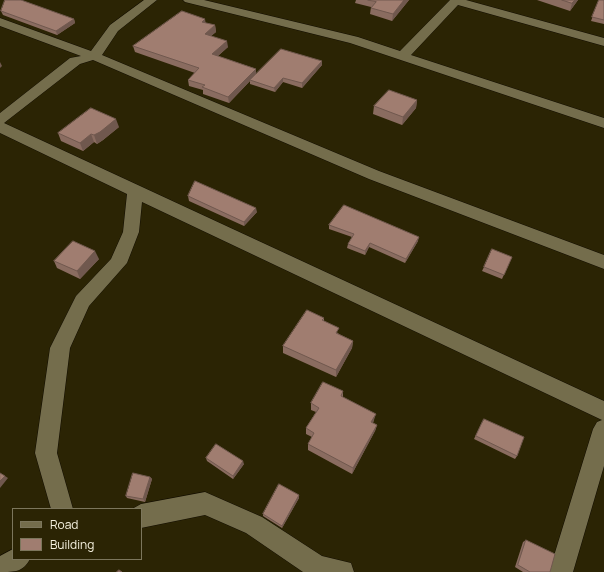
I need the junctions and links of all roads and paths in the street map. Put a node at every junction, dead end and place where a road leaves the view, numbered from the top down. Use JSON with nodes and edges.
{"nodes":[{"id":1,"x":151,"y":0,"type":"edge"},
{"id":2,"x":189,"y":0,"type":"edge"},
{"id":3,"x":0,"y":22,"type":"edge"},
{"id":4,"x":604,"y":42,"type":"edge"},
{"id":5,"x":403,"y":55,"type":"junction"},
{"id":6,"x":94,"y":56,"type":"junction"},
{"id":7,"x":0,"y":120,"type":"edge"},
{"id":8,"x":604,"y":123,"type":"edge"},
{"id":9,"x":0,"y":127,"type":"edge"},
{"id":10,"x":135,"y":192,"type":"junction"},
{"id":11,"x":604,"y":262,"type":"edge"},
{"id":12,"x":604,"y":411,"type":"edge"},
{"id":13,"x":604,"y":429,"type":"edge"},
{"id":14,"x":62,"y":508,"type":"edge"},
{"id":15,"x":142,"y":516,"type":"edge"},
{"id":16,"x":16,"y":560,"type":"edge"},
{"id":17,"x":0,"y":570,"type":"edge"},
{"id":18,"x":342,"y":572,"type":"edge"},
{"id":19,"x":561,"y":572,"type":"edge"}],
"edges":[{"from":1,"to":6,"type":"street"},
{"from":2,"to":5,"type":"street"},
{"from":3,"to":6,"type":"street"},
{"from":4,"to":5,"type":"street"},
{"from":5,"to":8,"type":"street"},
{"from":6,"to":7,"type":"street"},
{"from":6,"to":11,"type":"street"},
{"from":9,"to":10,"type":"street"},
{"from":10,"to":12,"type":"street"},
{"from":10,"to":14,"type":"street"},
{"from":13,"to":19,"type":"street"},
{"from":15,"to":18,"type":"street"},
{"from":16,"to":17,"type":"street"}]}
